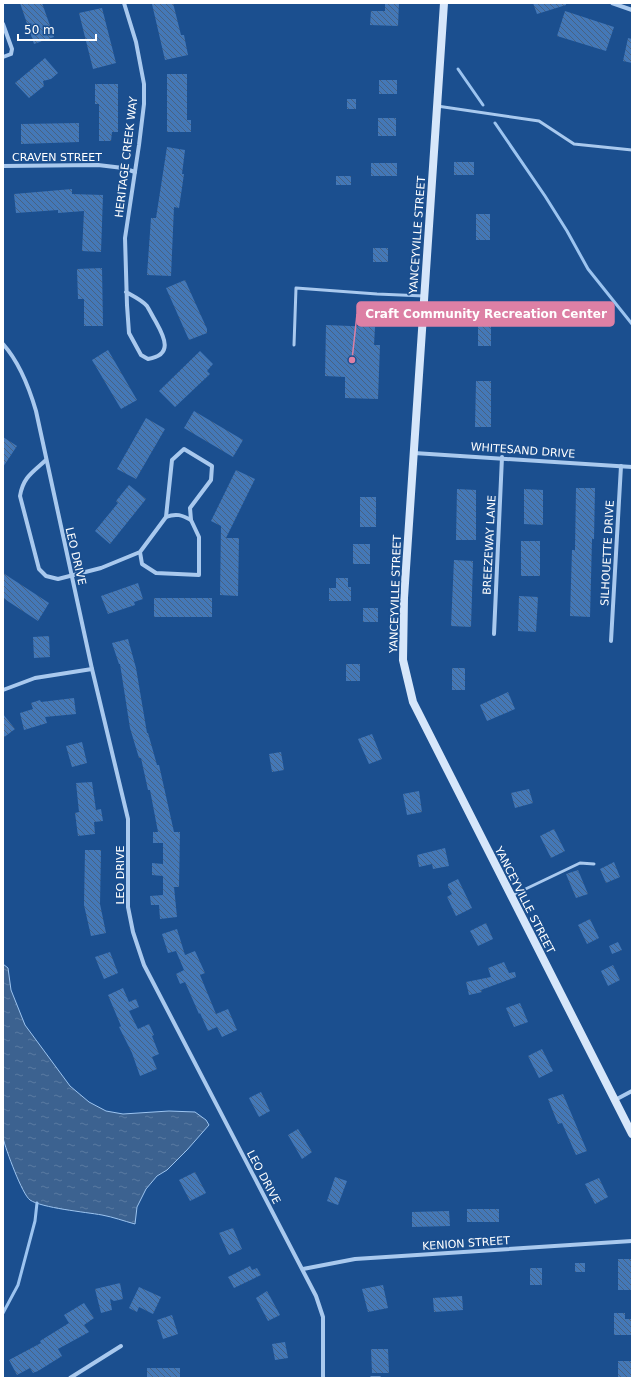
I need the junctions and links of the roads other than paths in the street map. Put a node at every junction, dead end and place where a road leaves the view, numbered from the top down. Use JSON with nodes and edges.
{"nodes":[{"id":1,"x":124,"y":3,"type":"edge"},
{"id":2,"x":444,"y":3,"type":"edge"},
{"id":3,"x":612,"y":3,"type":"edge"},
{"id":4,"x":632,"y":10,"type":"edge"},
{"id":5,"x":3,"y":24,"type":"edge"},
{"id":6,"x":3,"y":57,"type":"edge"},
{"id":7,"x":437,"y":106,"type":"junction"},
{"id":8,"x":632,"y":150,"type":"edge"},
{"id":9,"x":3,"y":166,"type":"edge"},
{"id":10,"x":135,"y":172,"type":"junction"},
{"id":11,"x":126,"y":292,"type":"junction"},
{"id":12,"x":424,"y":296,"type":"junction"},
{"id":13,"x":3,"y":344,"type":"edge"},
{"id":14,"x":294,"y":345,"type":"dead end"},
{"id":15,"x":414,"y":452,"type":"junction"},
{"id":16,"x":502,"y":458,"type":"junction"},
{"id":17,"x":46,"y":460,"type":"junction"},
{"id":18,"x":621,"y":466,"type":"junction"},
{"id":19,"x":632,"y":467,"type":"edge"},
{"id":20,"x":166,"y":516,"type":"junction"},
{"id":21,"x":191,"y":520,"type":"junction"},
{"id":22,"x":140,"y":552,"type":"junction"},
{"id":23,"x":71,"y":576,"type":"junction"},
{"id":24,"x":494,"y":634,"type":"dead end"},
{"id":25,"x":611,"y":641,"type":"dead end"},
{"id":26,"x":92,"y":669,"type":"junction"},
{"id":27,"x":3,"y":690,"type":"edge"},
{"id":28,"x":594,"y":864,"type":"dead end"},
{"id":29,"x":511,"y":896,"type":"junction"},
{"id":30,"x":632,"y":1091,"type":"edge"},
{"id":31,"x":615,"y":1100,"type":"junction"},
{"id":32,"x":632,"y":1134,"type":"edge"},
{"id":33,"x":632,"y":1241,"type":"edge"},
{"id":34,"x":303,"y":1270,"type":"junction"},
{"id":35,"x":121,"y":1346,"type":"dead end"},
{"id":36,"x":70,"y":1378,"type":"edge"},
{"id":37,"x":323,"y":1378,"type":"edge"},
{"id":38,"x":371,"y":1378,"type":"edge"},
{"id":39,"x":380,"y":1378,"type":"edge"}],
"edges":[{"from":1,"to":10,"type":"street","name":"HERITAGE CREEK WAY"},
{"from":2,"to":7,"type":"main road","name":"YANCEYVILLE STREET"},
{"from":3,"to":4,"type":"street"},
{"from":5,"to":6,"type":"street"},
{"from":7,"to":8,"type":"lane"},
{"from":7,"to":12,"type":"main road","name":"YANCEYVILLE STREET"},
{"from":9,"to":10,"type":"street","name":"CRAVEN STREET"},
{"from":10,"to":11,"type":"street","name":"HERITAGE CREEK WAY"},
{"from":11,"to":11,"type":"street","name":"HERITAGE CREEK WAY"},
{"from":12,"to":14,"type":"lane"},
{"from":12,"to":15,"type":"main road","name":"YANCEYVILLE STREET"},
{"from":13,"to":17,"type":"street","name":"LEO DRIVE"},
{"from":15,"to":16,"type":"street","name":"WHITESAND DRIVE"},
{"from":15,"to":29,"type":"main road","name":"YANCEYVILLE STREET"},
{"from":16,"to":18,"type":"street","name":"WHITESAND DRIVE"},
{"from":16,"to":24,"type":"street","name":"BREEZEWAY LANE"},
{"from":17,"to":23,"type":"street","name":"LEO DRIVE"},
{"from":17,"to":23,"type":"street"},
{"from":18,"to":19,"type":"street","name":"WHITESAND DRIVE"},
{"from":18,"to":25,"type":"street","name":"SILHOUETTE DRIVE"},
{"from":20,"to":21,"type":"street"},
{"from":20,"to":21,"type":"street"},
{"from":20,"to":22,"type":"street"},
{"from":21,"to":22,"type":"street"},
{"from":22,"to":23,"type":"street"},
{"from":23,"to":26,"type":"street","name":"LEO DRIVE"},
{"from":26,"to":27,"type":"street"},
{"from":26,"to":34,"type":"street","name":"LEO DRIVE"},
{"from":28,"to":29,"type":"lane"},
{"from":29,"to":31,"type":"main road","name":"YANCEYVILLE STREET"},
{"from":30,"to":31,"type":"street"},
{"from":31,"to":32,"type":"main road","name":"YANCEYVILLE STREET"},
{"from":33,"to":34,"type":"street","name":"KENION STREET"},
{"from":34,"to":37,"type":"street","name":"LEO DRIVE"},
{"from":35,"to":36,"type":"street"},
{"from":38,"to":39,"type":"lane"}]}
